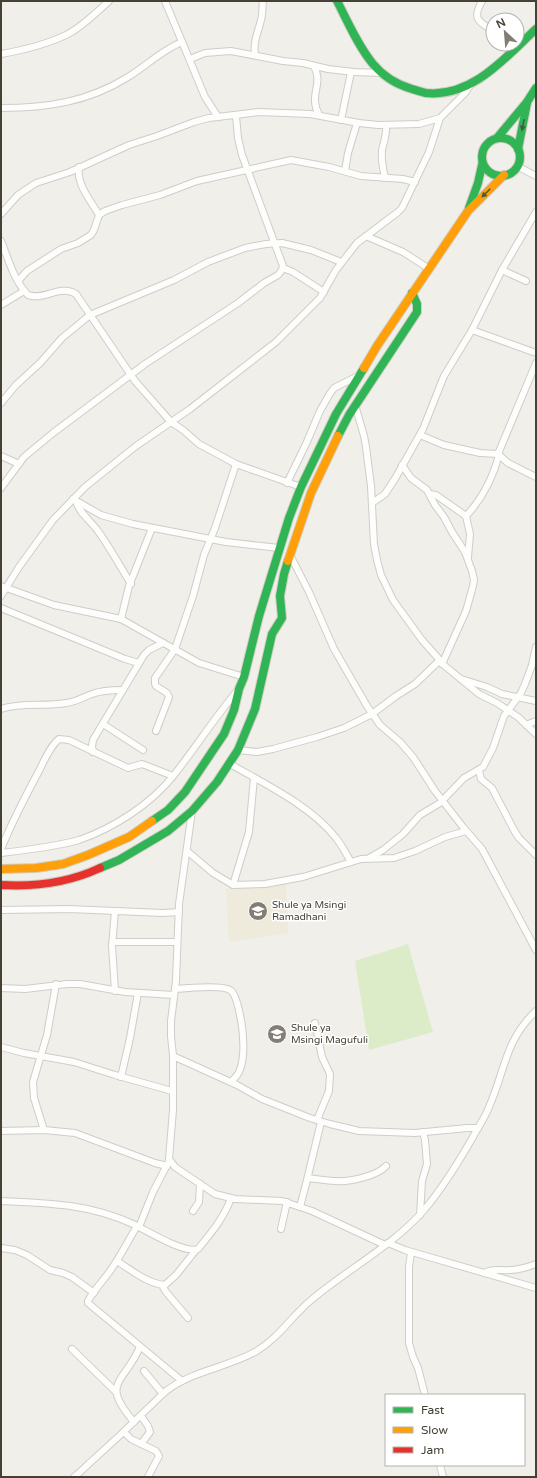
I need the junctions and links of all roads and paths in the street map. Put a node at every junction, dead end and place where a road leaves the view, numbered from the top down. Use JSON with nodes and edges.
{"nodes":[{"id":1,"x":109,"y":1,"type":"edge"},
{"id":2,"x":166,"y":1,"type":"edge"},
{"id":3,"x":263,"y":1,"type":"edge"},
{"id":4,"x":337,"y":1,"type":"edge"},
{"id":5,"x":482,"y":1,"type":"edge"},
{"id":6,"x":485,"y":26,"type":"edge"},
{"id":7,"x":536,"y":29,"type":"edge"},
{"id":8,"x":525,"y":37,"type":"edge"},
{"id":9,"x":182,"y":42,"type":"junction"},
{"id":10,"x":506,"y":52,"type":"edge"},
{"id":11,"x":1,"y":54,"type":"edge"},
{"id":12,"x":255,"y":55,"type":"junction"},
{"id":13,"x":190,"y":59,"type":"junction"},
{"id":14,"x":314,"y":66,"type":"junction"},
{"id":15,"x":351,"y":72,"type":"junction"},
{"id":16,"x":382,"y":73,"type":"junction"},
{"id":17,"x":471,"y":84,"type":"junction"},
{"id":18,"x":536,"y":88,"type":"edge"},
{"id":19,"x":527,"y":102,"type":"junction"},
{"id":20,"x":1,"y":108,"type":"edge"},
{"id":21,"x":319,"y":115,"type":"junction"},
{"id":22,"x":236,"y":116,"type":"junction"},
{"id":23,"x":218,"y":117,"type":"junction"},
{"id":24,"x":440,"y":118,"type":"junction"},
{"id":25,"x":341,"y":120,"type":"junction"},
{"id":26,"x":357,"y":123,"type":"junction"},
{"id":27,"x":386,"y":125,"type":"junction"},
{"id":28,"x":498,"y":138,"type":"junction"},
{"id":29,"x":518,"y":149,"type":"junction"},
{"id":30,"x":482,"y":164,"type":"junction"},
{"id":31,"x":517,"y":166,"type":"junction"},
{"id":32,"x":79,"y":167,"type":"junction"},
{"id":33,"x":246,"y":170,"type":"junction"},
{"id":34,"x":345,"y":171,"type":"junction"},
{"id":35,"x":504,"y":175,"type":"junction"},
{"id":36,"x":536,"y":176,"type":"edge"},
{"id":37,"x":385,"y":178,"type":"junction"},
{"id":38,"x":415,"y":182,"type":"junction"},
{"id":39,"x":468,"y":211,"type":"junction"},
{"id":40,"x":536,"y":212,"type":"edge"},
{"id":41,"x":1,"y":214,"type":"edge"},
{"id":42,"x":99,"y":215,"type":"junction"},
{"id":43,"x":366,"y":236,"type":"junction"},
{"id":44,"x":1,"y":241,"type":"edge"},
{"id":45,"x":275,"y":244,"type":"junction"},
{"id":46,"x":342,"y":262,"type":"junction"},
{"id":47,"x":283,"y":268,"type":"junction"},
{"id":48,"x":428,"y":268,"type":"junction"},
{"id":49,"x":502,"y":270,"type":"junction"},
{"id":50,"x":18,"y":281,"type":"junction"},
{"id":51,"x":526,"y":281,"type":"dead end"},
{"id":52,"x":24,"y":291,"type":"junction"},
{"id":53,"x":324,"y":292,"type":"junction"},
{"id":54,"x":412,"y":293,"type":"junction"},
{"id":55,"x":1,"y":305,"type":"edge"},
{"id":56,"x":90,"y":315,"type":"junction"},
{"id":57,"x":472,"y":330,"type":"junction"},
{"id":58,"x":536,"y":353,"type":"edge"},
{"id":59,"x":536,"y":362,"type":"edge"},
{"id":60,"x":130,"y":375,"type":"junction"},
{"id":61,"x":358,"y":376,"type":"junction"},
{"id":62,"x":1,"y":403,"type":"edge"},
{"id":63,"x":355,"y":405,"type":"junction"},
{"id":64,"x":171,"y":422,"type":"junction"},
{"id":65,"x":420,"y":435,"type":"junction"},
{"id":66,"x":498,"y":455,"type":"junction"},
{"id":67,"x":1,"y":456,"type":"edge"},
{"id":68,"x":19,"y":464,"type":"junction"},
{"id":69,"x":236,"y":464,"type":"junction"},
{"id":70,"x":402,"y":465,"type":"junction"},
{"id":71,"x":536,"y":477,"type":"edge"},
{"id":72,"x":288,"y":483,"type":"junction"},
{"id":73,"x":301,"y":487,"type":"junction"},
{"id":74,"x":1,"y":488,"type":"edge"},
{"id":75,"x":430,"y":494,"type":"junction"},
{"id":76,"x":74,"y":500,"type":"junction"},
{"id":77,"x":372,"y":503,"type":"junction"},
{"id":78,"x":466,"y":516,"type":"junction"},
{"id":79,"x":152,"y":528,"type":"junction"},
{"id":80,"x":211,"y":539,"type":"junction"},
{"id":81,"x":279,"y":548,"type":"junction"},
{"id":82,"x":290,"y":555,"type":"junction"},
{"id":83,"x":468,"y":558,"type":"junction"},
{"id":84,"x":130,"y":584,"type":"junction"},
{"id":85,"x":3,"y":588,"type":"edge"},
{"id":86,"x":1,"y":596,"type":"edge"},
{"id":87,"x":1,"y":608,"type":"edge"},
{"id":88,"x":121,"y":619,"type":"junction"},
{"id":89,"x":163,"y":643,"type":"junction"},
{"id":90,"x":536,"y":647,"type":"edge"},
{"id":91,"x":175,"y":648,"type":"junction"},
{"id":92,"x":139,"y":663,"type":"junction"},
{"id":93,"x":441,"y":663,"type":"junction"},
{"id":94,"x":244,"y":677,"type":"junction"},
{"id":95,"x":460,"y":679,"type":"junction"},
{"id":96,"x":239,"y":689,"type":"junction"},
{"id":97,"x":123,"y":690,"type":"junction"},
{"id":98,"x":518,"y":697,"type":"junction"},
{"id":99,"x":536,"y":701,"type":"edge"},
{"id":100,"x":1,"y":709,"type":"edge"},
{"id":101,"x":507,"y":711,"type":"junction"},
{"id":102,"x":372,"y":714,"type":"junction"},
{"id":103,"x":536,"y":721,"type":"edge"},
{"id":104,"x":103,"y":724,"type":"junction"},
{"id":105,"x":526,"y":724,"type":"junction"},
{"id":106,"x":156,"y":731,"type":"dead end"},
{"id":107,"x":536,"y":734,"type":"edge"},
{"id":108,"x":93,"y":740,"type":"junction"},
{"id":109,"x":80,"y":745,"type":"junction"},
{"id":110,"x":143,"y":750,"type":"dead end"},
{"id":111,"x":238,"y":750,"type":"junction"},
{"id":112,"x":93,"y":752,"type":"junction"},
{"id":113,"x":230,"y":764,"type":"junction"},
{"id":114,"x":479,"y":770,"type":"junction"},
{"id":115,"x":173,"y":776,"type":"junction"},
{"id":116,"x":254,"y":778,"type":"junction"},
{"id":117,"x":443,"y":800,"type":"junction"},
{"id":118,"x":192,"y":811,"type":"junction"},
{"id":119,"x":466,"y":830,"type":"junction"},
{"id":120,"x":1,"y":849,"type":"edge"},
{"id":121,"x":186,"y":851,"type":"junction"},
{"id":122,"x":1,"y":853,"type":"edge"},
{"id":123,"x":536,"y":855,"type":"edge"},
{"id":124,"x":369,"y":858,"type":"junction"},
{"id":125,"x":351,"y":862,"type":"junction"},
{"id":126,"x":1,"y":870,"type":"edge"},
{"id":127,"x":1,"y":885,"type":"edge"},
{"id":128,"x":233,"y":885,"type":"junction"},
{"id":129,"x":1,"y":910,"type":"edge"},
{"id":130,"x":115,"y":911,"type":"junction"},
{"id":131,"x":179,"y":912,"type":"junction"},
{"id":132,"x":113,"y":942,"type":"junction"},
{"id":133,"x":177,"y":942,"type":"junction"},
{"id":134,"x":536,"y":950,"type":"edge"},
{"id":135,"x":56,"y":984,"type":"junction"},
{"id":136,"x":1,"y":988,"type":"edge"},
{"id":137,"x":115,"y":990,"type":"junction"},
{"id":138,"x":175,"y":992,"type":"junction"},
{"id":139,"x":138,"y":993,"type":"junction"},
{"id":140,"x":536,"y":1004,"type":"edge"},
{"id":141,"x":534,"y":1013,"type":"edge"},
{"id":142,"x":314,"y":1023,"type":"dead end"},
{"id":143,"x":1,"y":1047,"type":"edge"},
{"id":144,"x":41,"y":1056,"type":"junction"},
{"id":145,"x":173,"y":1056,"type":"junction"},
{"id":146,"x":121,"y":1077,"type":"junction"},
{"id":147,"x":231,"y":1082,"type":"junction"},
{"id":148,"x":172,"y":1091,"type":"junction"},
{"id":149,"x":319,"y":1121,"type":"junction"},
{"id":150,"x":478,"y":1128,"type":"junction"},
{"id":151,"x":44,"y":1130,"type":"junction"},
{"id":152,"x":1,"y":1131,"type":"edge"},
{"id":153,"x":423,"y":1132,"type":"junction"},
{"id":154,"x":168,"y":1163,"type":"junction"},
{"id":155,"x":386,"y":1166,"type":"dead end"},
{"id":156,"x":308,"y":1178,"type":"junction"},
{"id":157,"x":200,"y":1184,"type":"junction"},
{"id":158,"x":231,"y":1198,"type":"junction"},
{"id":159,"x":1,"y":1201,"type":"edge"},
{"id":160,"x":287,"y":1202,"type":"junction"},
{"id":161,"x":300,"y":1206,"type":"junction"},
{"id":162,"x":194,"y":1211,"type":"dead end"},
{"id":163,"x":420,"y":1215,"type":"junction"},
{"id":164,"x":138,"y":1226,"type":"junction"},
{"id":165,"x":281,"y":1229,"type":"dead end"},
{"id":166,"x":386,"y":1244,"type":"junction"},
{"id":167,"x":1,"y":1248,"type":"edge"},
{"id":168,"x":196,"y":1250,"type":"junction"},
{"id":169,"x":411,"y":1252,"type":"junction"},
{"id":170,"x":117,"y":1261,"type":"junction"},
{"id":171,"x":536,"y":1264,"type":"edge"},
{"id":172,"x":484,"y":1273,"type":"junction"},
{"id":173,"x":162,"y":1285,"type":"junction"},
{"id":174,"x":536,"y":1288,"type":"edge"},
{"id":175,"x":94,"y":1293,"type":"junction"},
{"id":176,"x":188,"y":1318,"type":"dead end"},
{"id":177,"x":140,"y":1347,"type":"junction"},
{"id":178,"x":72,"y":1349,"type":"dead end"},
{"id":179,"x":144,"y":1371,"type":"dead end"},
{"id":180,"x":182,"y":1381,"type":"junction"},
{"id":181,"x":116,"y":1390,"type":"junction"},
{"id":182,"x":163,"y":1394,"type":"junction"},
{"id":183,"x":425,"y":1394,"type":"edge"},
{"id":184,"x":141,"y":1416,"type":"junction"},
{"id":185,"x":134,"y":1422,"type":"junction"},
{"id":186,"x":124,"y":1432,"type":"junction"},
{"id":187,"x":141,"y":1444,"type":"junction"},
{"id":188,"x":440,"y":1466,"type":"edge"},
{"id":189,"x":74,"y":1477,"type":"edge"},
{"id":190,"x":148,"y":1477,"type":"edge"},
{"id":191,"x":443,"y":1477,"type":"edge"}],
"edges":[{"from":1,"to":11,"type":"street"},
{"from":2,"to":9,"type":"street"},
{"from":3,"to":12,"type":"street"},
{"from":4,"to":16,"type":"main road"},
{"from":5,"to":6,"type":"street"},
{"from":7,"to":8,"type":"main road"},
{"from":9,"to":13,"type":"street"},
{"from":9,"to":20,"type":"street"},
{"from":10,"to":17,"type":"main road"},
{"from":12,"to":13,"type":"street"},
{"from":12,"to":14,"type":"street"},
{"from":13,"to":23,"type":"street"},
{"from":14,"to":15,"type":"street"},
{"from":14,"to":21,"type":"street"},
{"from":15,"to":16,"type":"street"},
{"from":15,"to":25,"type":"street"},
{"from":16,"to":17,"type":"main road"},
{"from":17,"to":24,"type":"street"},
{"from":18,"to":19,"type":"main road"},
{"from":19,"to":28,"type":"main road"},
{"from":19,"to":29,"type":"main road","one_way":true},
{"from":21,"to":22,"type":"street"},
{"from":21,"to":25,"type":"street"},
{"from":22,"to":23,"type":"street"},
{"from":22,"to":33,"type":"street"},
{"from":23,"to":32,"type":"street"},
{"from":24,"to":27,"type":"street"},
{"from":24,"to":38,"type":"street"},
{"from":25,"to":26,"type":"street"},
{"from":26,"to":27,"type":"street"},
{"from":26,"to":34,"type":"street"},
{"from":27,"to":37,"type":"street"},
{"from":28,"to":29,"type":"main road"},
{"from":28,"to":30,"type":"main road"},
{"from":29,"to":31,"type":"main road"},
{"from":30,"to":35,"type":"main road"},
{"from":30,"to":39,"type":"main road"},
{"from":31,"to":35,"type":"main road"},
{"from":31,"to":36,"type":"street"},
{"from":32,"to":41,"type":"street"},
{"from":32,"to":42,"type":"street"},
{"from":33,"to":34,"type":"street"},
{"from":33,"to":42,"type":"street"},
{"from":33,"to":45,"type":"street"},
{"from":34,"to":37,"type":"street"},
{"from":35,"to":39,"type":"main road","one_way":true},
{"from":37,"to":38,"type":"street"},
{"from":38,"to":43,"type":"street"},
{"from":39,"to":48,"type":"main road"},
{"from":40,"to":49,"type":"street"},
{"from":42,"to":50,"type":"street"},
{"from":43,"to":46,"type":"street"},
{"from":43,"to":48,"type":"street"},
{"from":44,"to":50,"type":"street"},
{"from":45,"to":46,"type":"street"},
{"from":45,"to":47,"type":"street"},
{"from":45,"to":56,"type":"street"},
{"from":46,"to":53,"type":"street"},
{"from":47,"to":53,"type":"street"},
{"from":47,"to":60,"type":"street"},
{"from":48,"to":54,"type":"main road"},
{"from":49,"to":51,"type":"street"},
{"from":49,"to":57,"type":"street"},
{"from":50,"to":52,"type":"street"},
{"from":52,"to":55,"type":"street"},
{"from":52,"to":56,"type":"street"},
{"from":53,"to":64,"type":"street"},
{"from":54,"to":61,"type":"main road"},
{"from":54,"to":63,"type":"main road"},
{"from":56,"to":60,"type":"street"},
{"from":56,"to":62,"type":"street"},
{"from":57,"to":58,"type":"street"},
{"from":57,"to":65,"type":"street"},
{"from":59,"to":66,"type":"street"},
{"from":60,"to":64,"type":"street"},
{"from":60,"to":68,"type":"street"},
{"from":61,"to":72,"type":"street"},
{"from":61,"to":73,"type":"main road"},
{"from":63,"to":77,"type":"street"},
{"from":63,"to":82,"type":"main road"},
{"from":64,"to":69,"type":"street"},
{"from":64,"to":76,"type":"street"},
{"from":65,"to":66,"type":"street"},
{"from":65,"to":70,"type":"street"},
{"from":66,"to":71,"type":"street"},
{"from":66,"to":78,"type":"street"},
{"from":67,"to":68,"type":"street"},
{"from":68,"to":74,"type":"street"},
{"from":69,"to":72,"type":"street"},
{"from":69,"to":80,"type":"street"},
{"from":70,"to":75,"type":"street"},
{"from":70,"to":77,"type":"street"},
{"from":72,"to":73,"type":"street"},
{"from":73,"to":81,"type":"main road"},
{"from":75,"to":78,"type":"street"},
{"from":75,"to":83,"type":"street"},
{"from":76,"to":79,"type":"street"},
{"from":76,"to":84,"type":"street"},
{"from":76,"to":85,"type":"street"},
{"from":77,"to":93,"type":"street"},
{"from":78,"to":83,"type":"street"},
{"from":79,"to":80,"type":"street"},
{"from":79,"to":84,"type":"street"},
{"from":80,"to":81,"type":"street"},
{"from":80,"to":91,"type":"street"},
{"from":81,"to":94,"type":"main road"},
{"from":82,"to":102,"type":"street"},
{"from":82,"to":111,"type":"main road"},
{"from":83,"to":93,"type":"street"},
{"from":84,"to":88,"type":"street"},
{"from":85,"to":86,"type":"street"},
{"from":85,"to":88,"type":"street"},
{"from":87,"to":92,"type":"street"},
{"from":88,"to":89,"type":"street"},
{"from":89,"to":91,"type":"street"},
{"from":89,"to":92,"type":"street"},
{"from":90,"to":98,"type":"street"},
{"from":91,"to":94,"type":"street"},
{"from":91,"to":106,"type":"street"},
{"from":92,"to":97,"type":"street"},
{"from":93,"to":95,"type":"street"},
{"from":93,"to":102,"type":"street"},
{"from":94,"to":96,"type":"main road"},
{"from":95,"to":98,"type":"street"},
{"from":95,"to":101,"type":"street"},
{"from":96,"to":115,"type":"street"},
{"from":96,"to":126,"type":"main road"},
{"from":97,"to":100,"type":"street"},
{"from":97,"to":104,"type":"street"},
{"from":98,"to":99,"type":"street"},
{"from":98,"to":101,"type":"street"},
{"from":101,"to":105,"type":"street"},
{"from":101,"to":114,"type":"street"},
{"from":102,"to":111,"type":"street"},
{"from":102,"to":117,"type":"street"},
{"from":103,"to":105,"type":"street"},
{"from":104,"to":108,"type":"street"},
{"from":104,"to":110,"type":"street"},
{"from":105,"to":107,"type":"street"},
{"from":108,"to":109,"type":"street"},
{"from":108,"to":112,"type":"street"},
{"from":109,"to":112,"type":"street"},
{"from":109,"to":120,"type":"street"},
{"from":111,"to":113,"type":"main road"},
{"from":112,"to":115,"type":"street"},
{"from":113,"to":116,"type":"street"},
{"from":113,"to":118,"type":"main road"},
{"from":114,"to":117,"type":"street"},
{"from":114,"to":123,"type":"street"},
{"from":115,"to":122,"type":"street"},
{"from":116,"to":125,"type":"street"},
{"from":116,"to":128,"type":"street"},
{"from":117,"to":119,"type":"street"},
{"from":117,"to":124,"type":"street"},
{"from":118,"to":121,"type":"street"},
{"from":118,"to":127,"type":"main road"},
{"from":119,"to":124,"type":"street"},
{"from":119,"to":134,"type":"street"},
{"from":121,"to":128,"type":"street"},
{"from":121,"to":131,"type":"street"},
{"from":124,"to":125,"type":"street"},
{"from":125,"to":128,"type":"street"},
{"from":129,"to":130,"type":"street"},
{"from":130,"to":131,"type":"street"},
{"from":130,"to":132,"type":"street"},
{"from":131,"to":133,"type":"street"},
{"from":132,"to":133,"type":"street"},
{"from":132,"to":137,"type":"street"},
{"from":133,"to":138,"type":"street"},
{"from":135,"to":136,"type":"street"},
{"from":135,"to":137,"type":"street"},
{"from":135,"to":144,"type":"street"},
{"from":137,"to":139,"type":"street"},
{"from":138,"to":139,"type":"street"},
{"from":138,"to":145,"type":"street"},
{"from":138,"to":147,"type":"street"},
{"from":139,"to":146,"type":"street"},
{"from":140,"to":141,"type":"street"},
{"from":141,"to":150,"type":"street"},
{"from":142,"to":149,"type":"street"},
{"from":143,"to":144,"type":"street"},
{"from":144,"to":146,"type":"street"},
{"from":144,"to":151,"type":"street"},
{"from":145,"to":147,"type":"street"},
{"from":145,"to":148,"type":"street"},
{"from":146,"to":148,"type":"street"},
{"from":147,"to":149,"type":"street"},
{"from":148,"to":154,"type":"street"},
{"from":149,"to":153,"type":"street"},
{"from":149,"to":156,"type":"street"},
{"from":150,"to":153,"type":"street"},
{"from":150,"to":163,"type":"street"},
{"from":151,"to":152,"type":"street"},
{"from":151,"to":154,"type":"street"},
{"from":153,"to":163,"type":"street"},
{"from":154,"to":157,"type":"street"},
{"from":154,"to":164,"type":"street"},
{"from":155,"to":156,"type":"street"},
{"from":156,"to":161,"type":"street"},
{"from":157,"to":158,"type":"street"},
{"from":157,"to":162,"type":"street"},
{"from":158,"to":160,"type":"street"},
{"from":158,"to":168,"type":"street"},
{"from":159,"to":164,"type":"street"},
{"from":160,"to":161,"type":"street"},
{"from":160,"to":165,"type":"street"},
{"from":161,"to":166,"type":"street"},
{"from":163,"to":166,"type":"street"},
{"from":164,"to":168,"type":"street"},
{"from":164,"to":170,"type":"street"},
{"from":166,"to":169,"type":"street"},
{"from":166,"to":180,"type":"street"},
{"from":167,"to":175,"type":"street"},
{"from":168,"to":173,"type":"street"},
{"from":169,"to":172,"type":"street"},
{"from":169,"to":183,"type":"street"},
{"from":170,"to":173,"type":"street"},
{"from":170,"to":175,"type":"street"},
{"from":171,"to":172,"type":"street"},
{"from":172,"to":174,"type":"street"},
{"from":173,"to":176,"type":"street"},
{"from":175,"to":177,"type":"street"},
{"from":177,"to":180,"type":"street"},
{"from":177,"to":181,"type":"street"},
{"from":178,"to":181,"type":"street"},
{"from":179,"to":182,"type":"street"},
{"from":180,"to":182,"type":"street"},
{"from":181,"to":185,"type":"street"},
{"from":182,"to":184,"type":"street"},
{"from":184,"to":185,"type":"street"},
{"from":184,"to":187,"type":"street"},
{"from":185,"to":186,"type":"street"},
{"from":186,"to":187,"type":"street"},
{"from":186,"to":189,"type":"street"},
{"from":187,"to":190,"type":"street"},
{"from":188,"to":191,"type":"street"}]}
